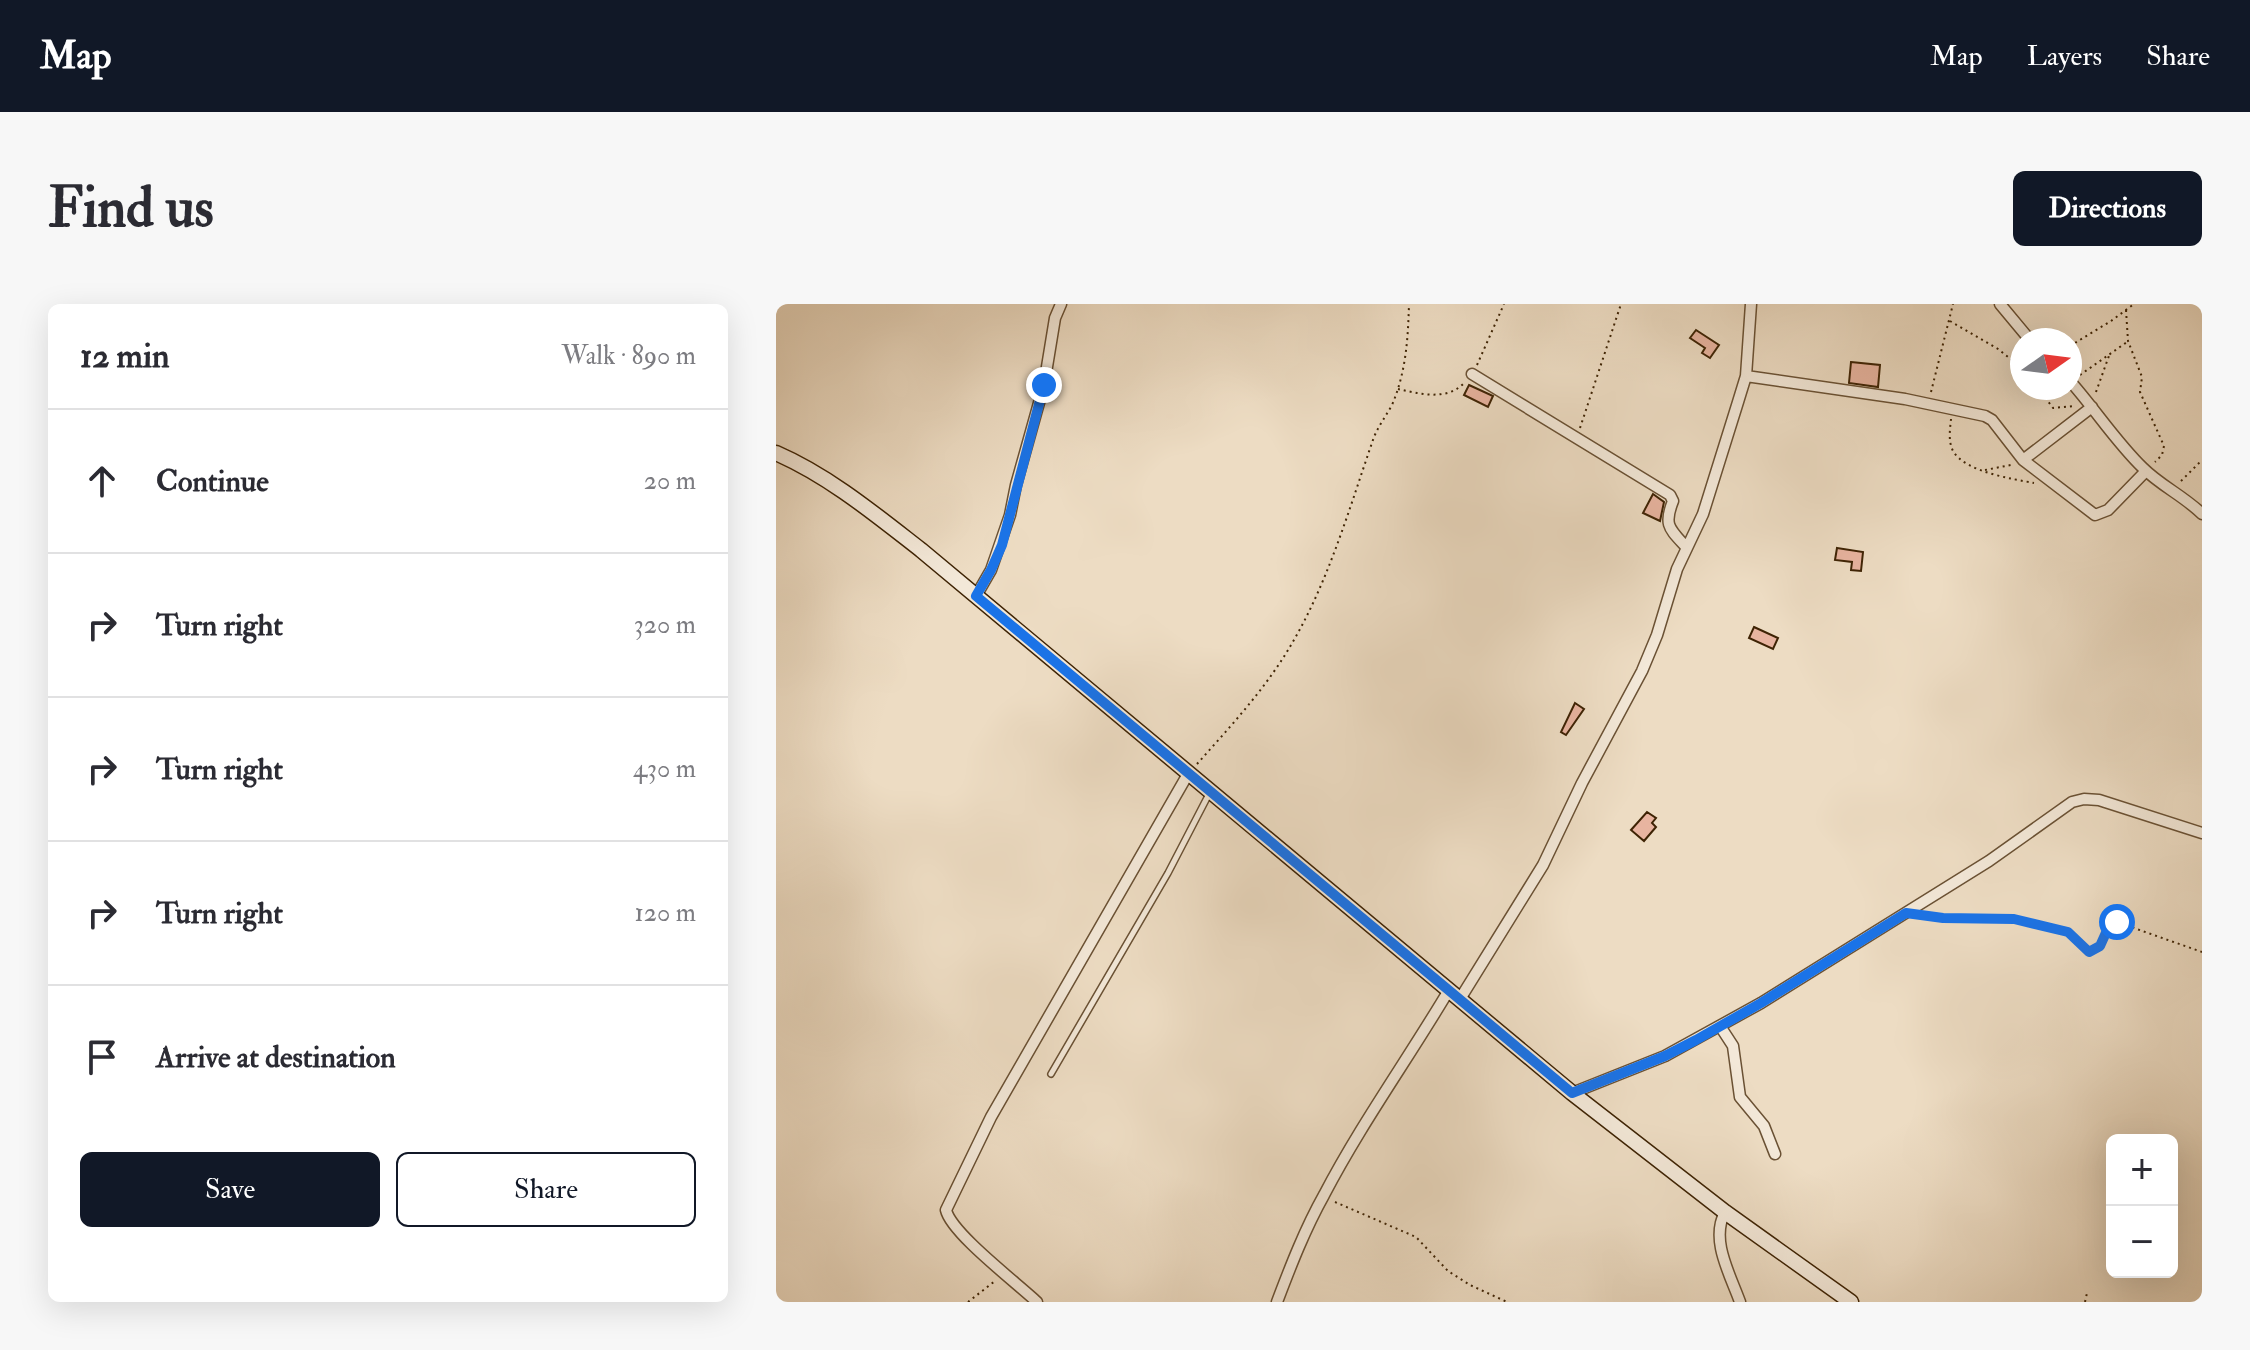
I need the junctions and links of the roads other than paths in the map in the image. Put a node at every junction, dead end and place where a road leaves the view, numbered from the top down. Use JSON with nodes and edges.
{"nodes":[{"id":1,"x":1061,"y":304,"type":"edge"},
{"id":2,"x":1751,"y":304,"type":"edge"},
{"id":3,"x":2000,"y":304,"type":"edge"},
{"id":4,"x":2020,"y":328,"type":"edge"},
{"id":5,"x":1472,"y":374,"type":"road end"},
{"id":6,"x":1746,"y":376,"type":"junction"},
{"id":7,"x":2082,"y":395,"type":"edge"},
{"id":8,"x":2090,"y":404,"type":"junction"},
{"id":9,"x":776,"y":453,"type":"edge"},
{"id":10,"x":2023,"y":460,"type":"junction"},
{"id":11,"x":2146,"y":471,"type":"junction"},
{"id":12,"x":2202,"y":514,"type":"edge"},
{"id":13,"x":1687,"y":548,"type":"junction"},
{"id":14,"x":976,"y":596,"type":"junction"},
{"id":15,"x":1188,"y":774,"type":"junction"},
{"id":16,"x":1210,"y":793,"type":"junction"},
{"id":17,"x":2202,"y":833,"type":"edge"},
{"id":18,"x":1454,"y":995,"type":"junction"},
{"id":19,"x":1720,"y":1026,"type":"junction"},
{"id":20,"x":1051,"y":1074,"type":"dead end"},
{"id":21,"x":1572,"y":1093,"type":"junction"},
{"id":22,"x":1775,"y":1154,"type":"dead end"},
{"id":23,"x":1725,"y":1212,"type":"junction"},
{"id":24,"x":1037,"y":1302,"type":"edge"},
{"id":25,"x":1277,"y":1302,"type":"edge"},
{"id":26,"x":1740,"y":1302,"type":"edge"},
{"id":27,"x":1851,"y":1302,"type":"edge"}],
"edges":[{"from":1,"to":14,"type":"street"},
{"from":2,"to":6,"type":"street"},
{"from":3,"to":4,"type":"street"},
{"from":5,"to":13,"type":"street"},
{"from":6,"to":10,"type":"street"},
{"from":6,"to":13,"type":"street"},
{"from":7,"to":8,"type":"street"},
{"from":8,"to":10,"type":"street"},
{"from":8,"to":11,"type":"street"},
{"from":9,"to":14,"type":"street"},
{"from":10,"to":11,"type":"street"},
{"from":11,"to":12,"type":"street"},
{"from":13,"to":18,"type":"street"},
{"from":14,"to":15,"type":"street"},
{"from":15,"to":16,"type":"street"},
{"from":15,"to":24,"type":"street"},
{"from":16,"to":18,"type":"street"},
{"from":16,"to":20,"type":"lane"},
{"from":17,"to":19,"type":"street"},
{"from":18,"to":21,"type":"street"},
{"from":18,"to":25,"type":"street"},
{"from":19,"to":21,"type":"street"},
{"from":19,"to":22,"type":"street"},
{"from":21,"to":23,"type":"street"},
{"from":23,"to":26,"type":"street"},
{"from":23,"to":27,"type":"street"}]}
